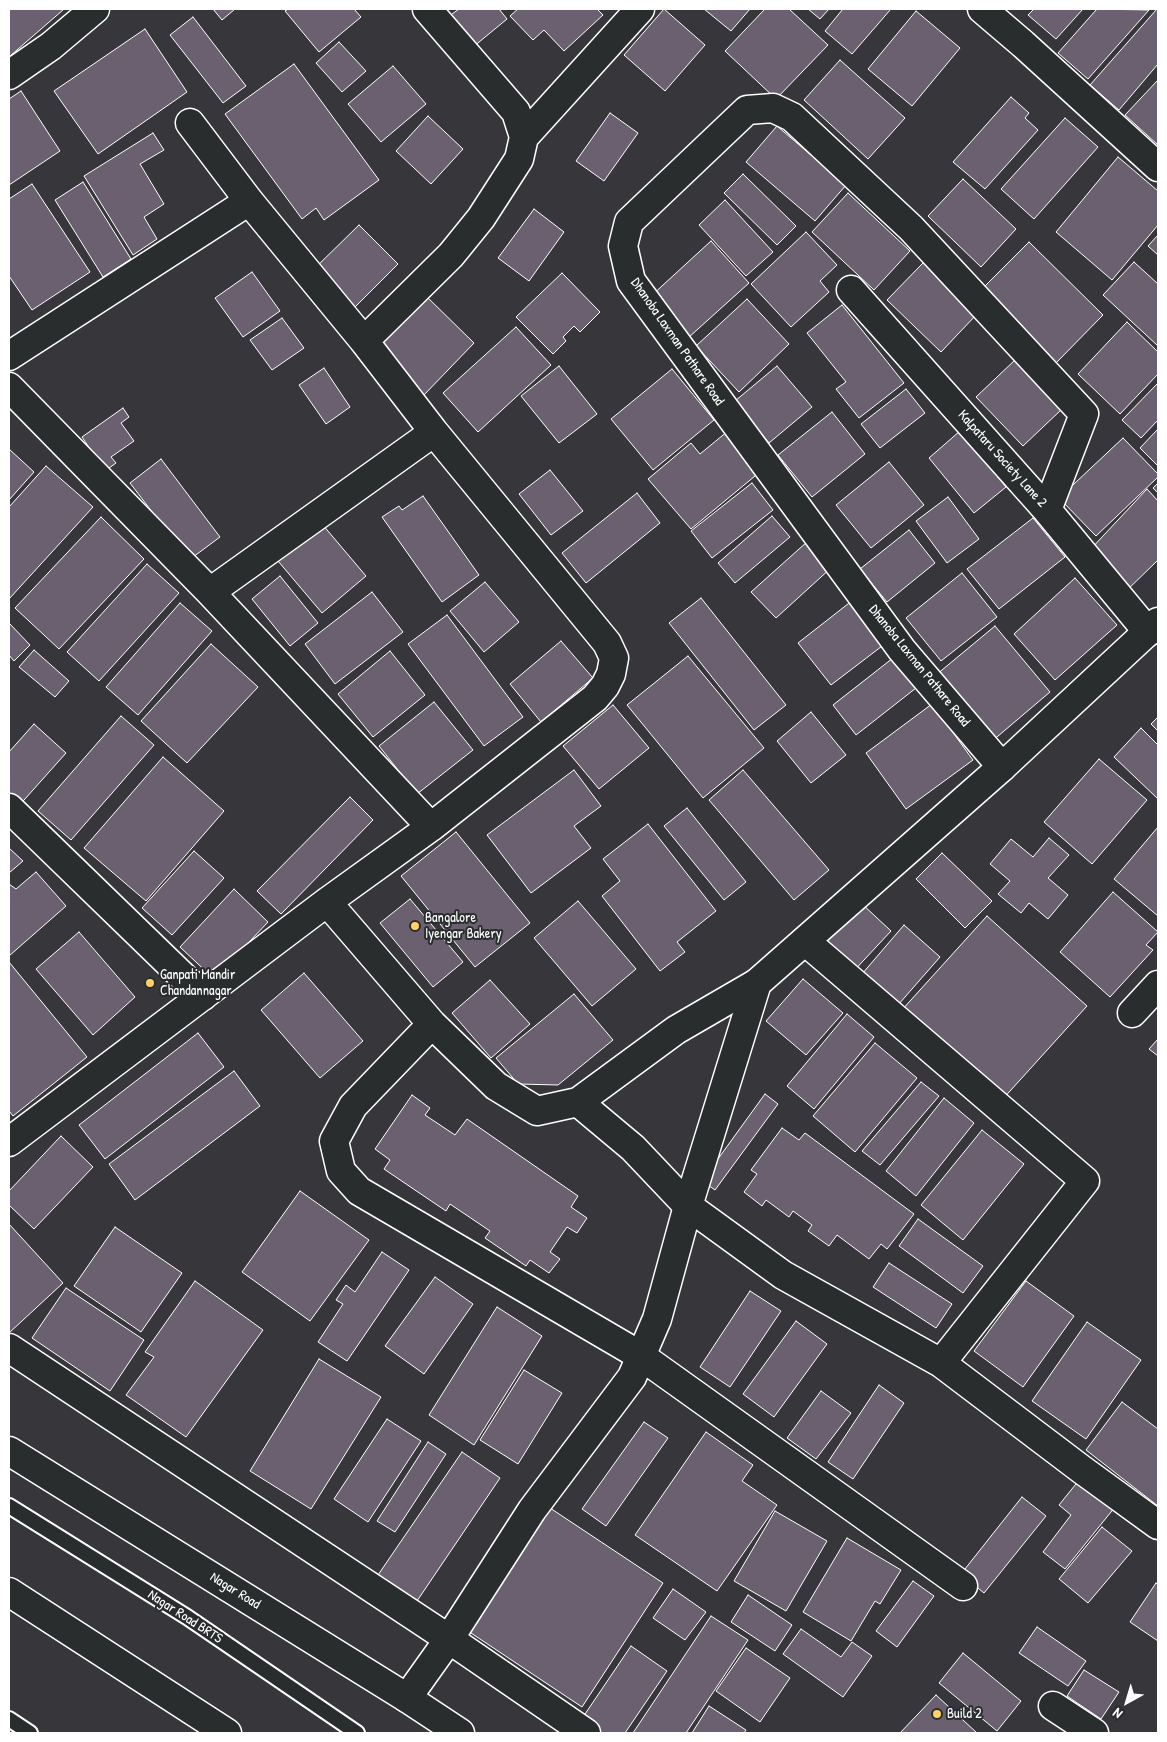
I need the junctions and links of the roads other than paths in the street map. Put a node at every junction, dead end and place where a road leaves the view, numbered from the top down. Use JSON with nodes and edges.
{"nodes":[{"id":1,"x":95,"y":9,"type":"edge"},
{"id":2,"x":427,"y":9,"type":"edge"},
{"id":3,"x":640,"y":9,"type":"edge"},
{"id":4,"x":982,"y":9,"type":"edge"},
{"id":5,"x":9,"y":75,"type":"edge"},
{"id":6,"x":190,"y":123,"type":"dead end"},
{"id":7,"x":524,"y":137,"type":"junction"},
{"id":8,"x":1158,"y":167,"type":"edge"},
{"id":9,"x":249,"y":201,"type":"junction"},
{"id":10,"x":850,"y":290,"type":"dead end"},
{"id":11,"x":364,"y":341,"type":"junction"},
{"id":12,"x":9,"y":356,"type":"edge"},
{"id":13,"x":9,"y":387,"type":"edge"},
{"id":14,"x":434,"y":432,"type":"junction"},
{"id":15,"x":1047,"y":510,"type":"junction"},
{"id":16,"x":210,"y":592,"type":"junction"},
{"id":17,"x":1153,"y":627,"type":"edge"},
{"id":18,"x":1002,"y":767,"type":"junction"},
{"id":19,"x":9,"y":808,"type":"edge"},
{"id":20,"x":430,"y":827,"type":"junction"},
{"id":21,"x":327,"y":902,"type":"junction"},
{"id":22,"x":805,"y":941,"type":"junction"},
{"id":23,"x":757,"y":983,"type":"junction"},
{"id":24,"x":1158,"y":985,"type":"edge"},
{"id":25,"x":204,"y":996,"type":"junction"},
{"id":26,"x":1132,"y":1013,"type":"dead end"},
{"id":27,"x":432,"y":1024,"type":"junction"},
{"id":28,"x":578,"y":1102,"type":"junction"},
{"id":29,"x":9,"y":1142,"type":"edge"},
{"id":30,"x":688,"y":1206,"type":"junction"},
{"id":31,"x":9,"y":1348,"type":"edge"},
{"id":32,"x":641,"y":1356,"type":"junction"},
{"id":33,"x":942,"y":1363,"type":"junction"},
{"id":34,"x":9,"y":1451,"type":"edge"},
{"id":35,"x":9,"y":1506,"type":"edge"},
{"id":36,"x":1158,"y":1525,"type":"edge"},
{"id":37,"x":964,"y":1586,"type":"dead end"},
{"id":38,"x":9,"y":1592,"type":"edge"},
{"id":39,"x":449,"y":1639,"type":"junction"},
{"id":40,"x":407,"y":1698,"type":"junction"},
{"id":41,"x":1053,"y":1706,"type":"dead end"},
{"id":42,"x":9,"y":1719,"type":"edge"},
{"id":43,"x":30,"y":1733,"type":"edge"},
{"id":44,"x":227,"y":1733,"type":"edge"},
{"id":45,"x":357,"y":1733,"type":"edge"},
{"id":46,"x":460,"y":1733,"type":"edge"},
{"id":47,"x":586,"y":1733,"type":"edge"},
{"id":48,"x":1094,"y":1733,"type":"edge"}],
"edges":[{"from":1,"to":5,"type":"main road"},
{"from":2,"to":7,"type":"main road"},
{"from":3,"to":7,"type":"main road"},
{"from":4,"to":8,"type":"main road"},
{"from":6,"to":9,"type":"main road"},
{"from":7,"to":11,"type":"main road"},
{"from":9,"to":11,"type":"main road"},
{"from":9,"to":12,"type":"main road"},
{"from":10,"to":15,"type":"main road","name":"Kalpataru Society Lane 2"},
{"from":11,"to":14,"type":"main road"},
{"from":13,"to":16,"type":"main road"},
{"from":14,"to":16,"type":"main road"},
{"from":14,"to":20,"type":"main road"},
{"from":15,"to":17,"type":"main road","name":"Kalpataru Society Lane 2"},
{"from":15,"to":18,"type":"main road","name":"Dhanoba Laxman Pathare Road"},
{"from":16,"to":20,"type":"main road"},
{"from":17,"to":18,"type":"main road"},
{"from":18,"to":22,"type":"main road"},
{"from":19,"to":25,"type":"main road"},
{"from":20,"to":21,"type":"main road"},
{"from":21,"to":25,"type":"main road"},
{"from":21,"to":27,"type":"main road"},
{"from":22,"to":23,"type":"main road"},
{"from":22,"to":33,"type":"main road"},
{"from":23,"to":28,"type":"main road"},
{"from":23,"to":30,"type":"main road"},
{"from":24,"to":26,"type":"main road"},
{"from":25,"to":29,"type":"main road"},
{"from":27,"to":28,"type":"main road"},
{"from":27,"to":32,"type":"main road"},
{"from":28,"to":30,"type":"main road"},
{"from":30,"to":32,"type":"main road"},
{"from":30,"to":33,"type":"main road"},
{"from":31,"to":39,"type":"main road"},
{"from":32,"to":37,"type":"main road"},
{"from":32,"to":39,"type":"main road"},
{"from":33,"to":36,"type":"main road"},
{"from":34,"to":40,"type":"main road","name":"Nagar Road"},
{"from":35,"to":45,"type":"lane","name":"Nagar Road BRTS"},
{"from":38,"to":44,"type":"main road"},
{"from":39,"to":40,"type":"main road"},
{"from":39,"to":47,"type":"main road"},
{"from":40,"to":46,"type":"main road","name":"Nagar Road"},
{"from":41,"to":48,"type":"main road"},
{"from":42,"to":43,"type":"lane"}]}
